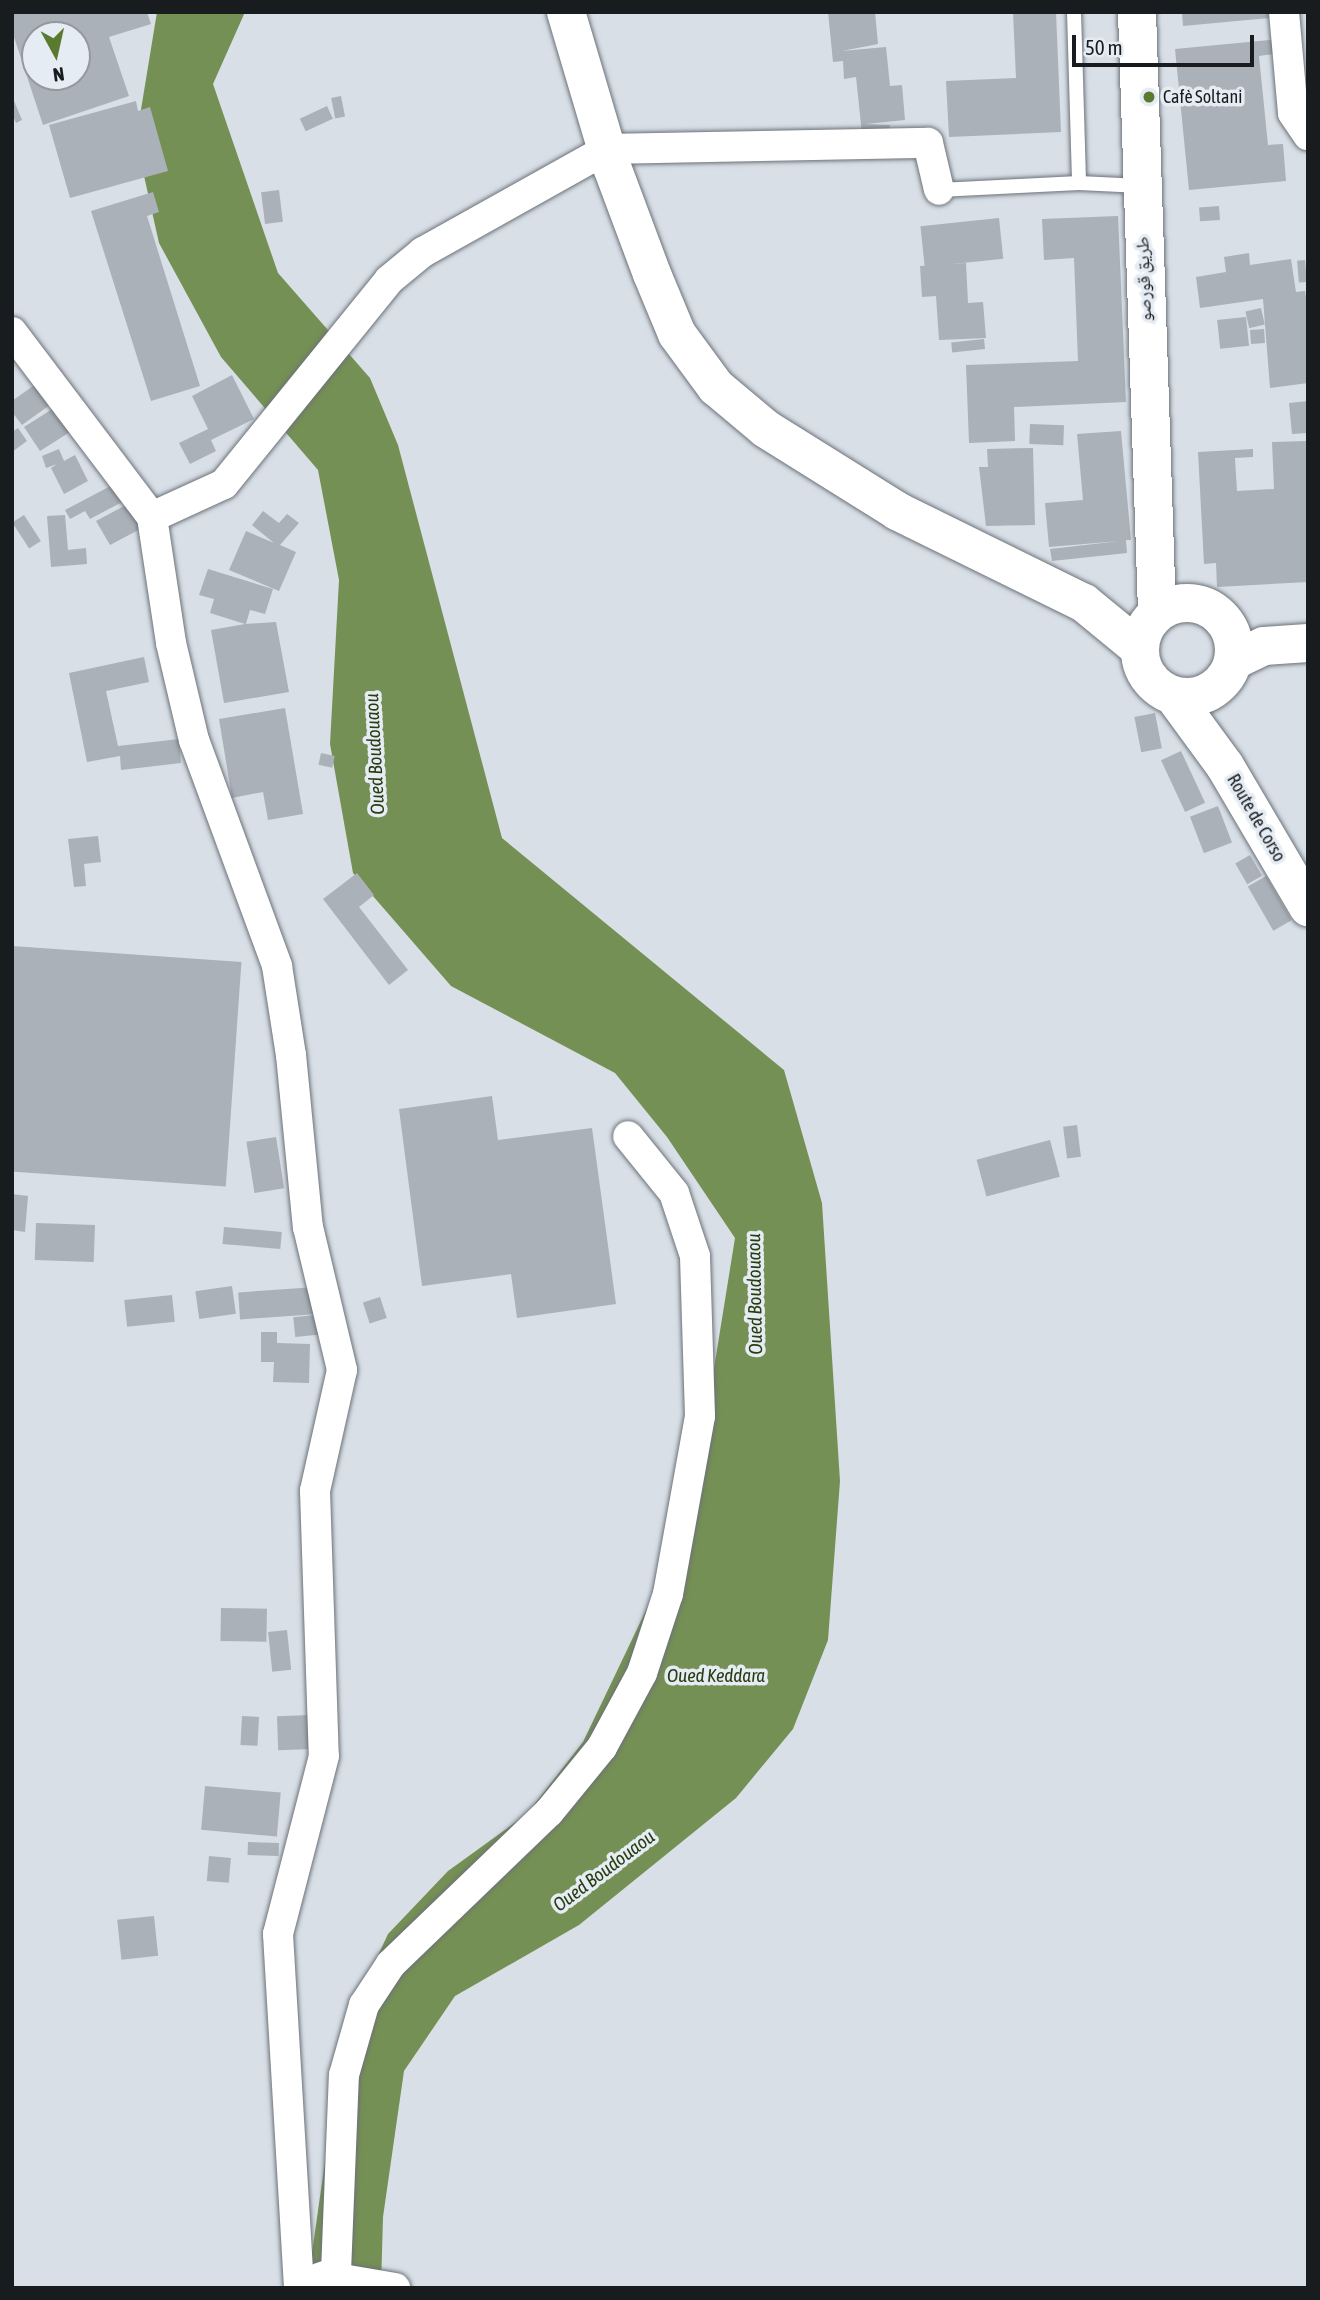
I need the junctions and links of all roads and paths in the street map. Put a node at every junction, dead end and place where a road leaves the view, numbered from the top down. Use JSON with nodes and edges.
{"nodes":[{"id":1,"x":566,"y":12,"type":"edge"},
{"id":2,"x":1074,"y":12,"type":"edge"},
{"id":3,"x":1137,"y":12,"type":"edge"},
{"id":4,"x":1284,"y":12,"type":"edge"},
{"id":5,"x":1308,"y":135,"type":"edge"},
{"id":6,"x":607,"y":149,"type":"junction"},
{"id":7,"x":1079,"y":183,"type":"junction"},
{"id":8,"x":1141,"y":186,"type":"junction"},
{"id":9,"x":939,"y":190,"type":"joint"},
{"id":10,"x":12,"y":332,"type":"edge"},
{"id":11,"x":152,"y":517,"type":"junction"},
{"id":12,"x":1160,"y":621,"type":"junction"},
{"id":13,"x":1294,"y":644,"type":"edge"},
{"id":14,"x":1226,"y":658,"type":"junction"},
{"id":15,"x":1173,"y":695,"type":"junction"},
{"id":16,"x":1225,"y":766,"type":"junction"},
{"id":17,"x":1308,"y":907,"type":"edge"},
{"id":18,"x":628,"y":1136,"type":"dead end"},
{"id":19,"x":339,"y":2276,"type":"junction"},
{"id":20,"x":300,"y":2288,"type":"edge"},
{"id":21,"x":395,"y":2288,"type":"edge"}],
"edges":[{"from":1,"to":6,"type":"main road"},
{"from":2,"to":7,"type":"lane"},
{"from":3,"to":8,"type":"main road","name":"طريق قورصو"},
{"from":4,"to":5,"type":"street"},
{"from":6,"to":9,"type":"street"},
{"from":6,"to":11,"type":"street"},
{"from":6,"to":12,"type":"main road"},
{"from":7,"to":8,"type":"lane"},
{"from":7,"to":9,"type":"lane"},
{"from":8,"to":12,"type":"main road","name":"طريق قورصو"},
{"from":10,"to":11,"type":"street"},
{"from":11,"to":20,"type":"street"},
{"from":12,"to":14,"type":"main road"},
{"from":12,"to":15,"type":"main road"},
{"from":13,"to":14,"type":"main road"},
{"from":14,"to":15,"type":"main road"},
{"from":14,"to":16,"type":"main road","name":"Route de Corso"},
{"from":15,"to":16,"type":"main road","name":"Route de Corso"},
{"from":16,"to":17,"type":"main road","name":"Route de Corso"},
{"from":18,"to":19,"type":"street"},
{"from":19,"to":20,"type":"street"},
{"from":19,"to":21,"type":"street"}]}
